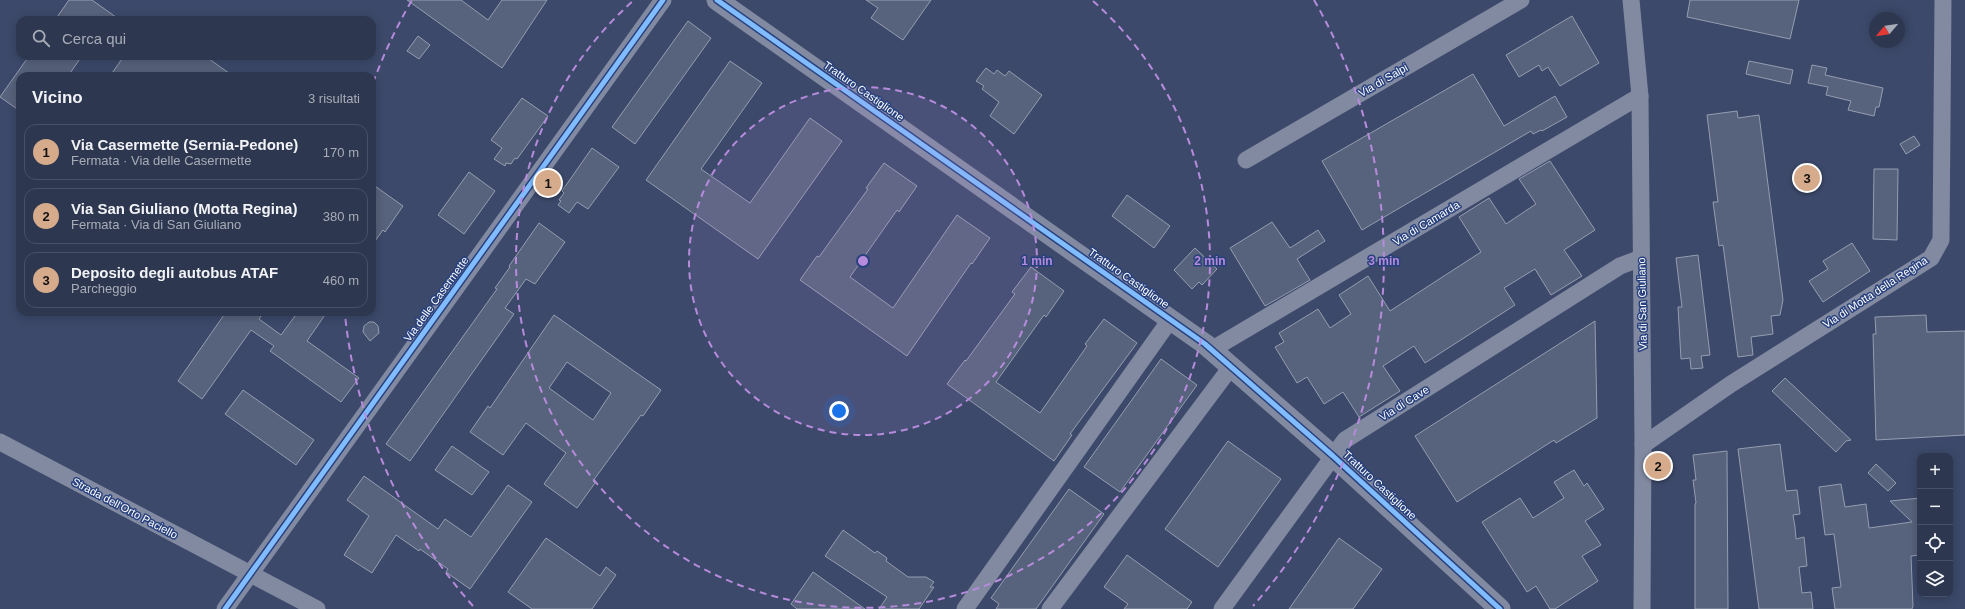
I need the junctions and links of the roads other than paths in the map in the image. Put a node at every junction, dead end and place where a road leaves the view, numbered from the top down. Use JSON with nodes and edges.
{"nodes":[{"id":1,"x":663,"y":0,"type":"edge"},
{"id":2,"x":717,"y":0,"type":"edge"},
{"id":3,"x":1521,"y":0,"type":"edge"},
{"id":4,"x":1631,"y":0,"type":"edge"},
{"id":5,"x":1943,"y":0,"type":"edge"},
{"id":6,"x":1640,"y":96,"type":"junction"},
{"id":7,"x":1246,"y":160,"type":"dead end"},
{"id":8,"x":1641,"y":258,"type":"junction"},
{"id":9,"x":1170,"y":320,"type":"junction"},
{"id":10,"x":1212,"y":350,"type":"junction"},
{"id":11,"x":1231,"y":366,"type":"junction"},
{"id":12,"x":0,"y":442,"type":"edge"},
{"id":13,"x":1643,"y":445,"type":"junction"},
{"id":14,"x":1333,"y":456,"type":"junction"},
{"id":15,"x":250,"y":574,"type":"junction"},
{"id":16,"x":968,"y":608,"type":"edge"},
{"id":17,"x":225,"y":609,"type":"edge"},
{"id":18,"x":317,"y":609,"type":"edge"},
{"id":19,"x":1050,"y":609,"type":"edge"},
{"id":20,"x":1222,"y":609,"type":"edge"},
{"id":21,"x":1500,"y":609,"type":"edge"},
{"id":22,"x":1642,"y":609,"type":"edge"}],
"edges":[{"from":1,"to":15,"type":"street","name":"Via delle Casermette"},
{"from":2,"to":9,"type":"street","name":"Tratturo Castiglione"},
{"from":3,"to":7,"type":"street","name":"Via di Salpi"},
{"from":4,"to":6,"type":"street","name":"Via di San Giuliano"},
{"from":5,"to":13,"type":"street","name":"Via di Motta della Regina"},
{"from":6,"to":8,"type":"street","name":"Via di San Giuliano"},
{"from":6,"to":10,"type":"street","name":"Via di Camarda"},
{"from":8,"to":13,"type":"street","name":"Via di San Giuliano"},
{"from":8,"to":14,"type":"street","name":"Via di Cave"},
{"from":9,"to":10,"type":"street","name":"Tratturo Castiglione"},
{"from":9,"to":16,"type":"street"},
{"from":10,"to":11,"type":"street","name":"Tratturo Castiglione"},
{"from":11,"to":14,"type":"street","name":"Tratturo Castiglione"},
{"from":11,"to":19,"type":"street"},
{"from":12,"to":15,"type":"street","name":"Strada dell'Orto Paciello"},
{"from":13,"to":22,"type":"street","name":"Via di San Giuliano"},
{"from":14,"to":20,"type":"street","name":"Via di Cave"},
{"from":14,"to":21,"type":"street","name":"Tratturo Castiglione"},
{"from":15,"to":17,"type":"street","name":"Via delle Casermette"},
{"from":15,"to":18,"type":"street","name":"Strada dell'Orto Paciello"}]}
